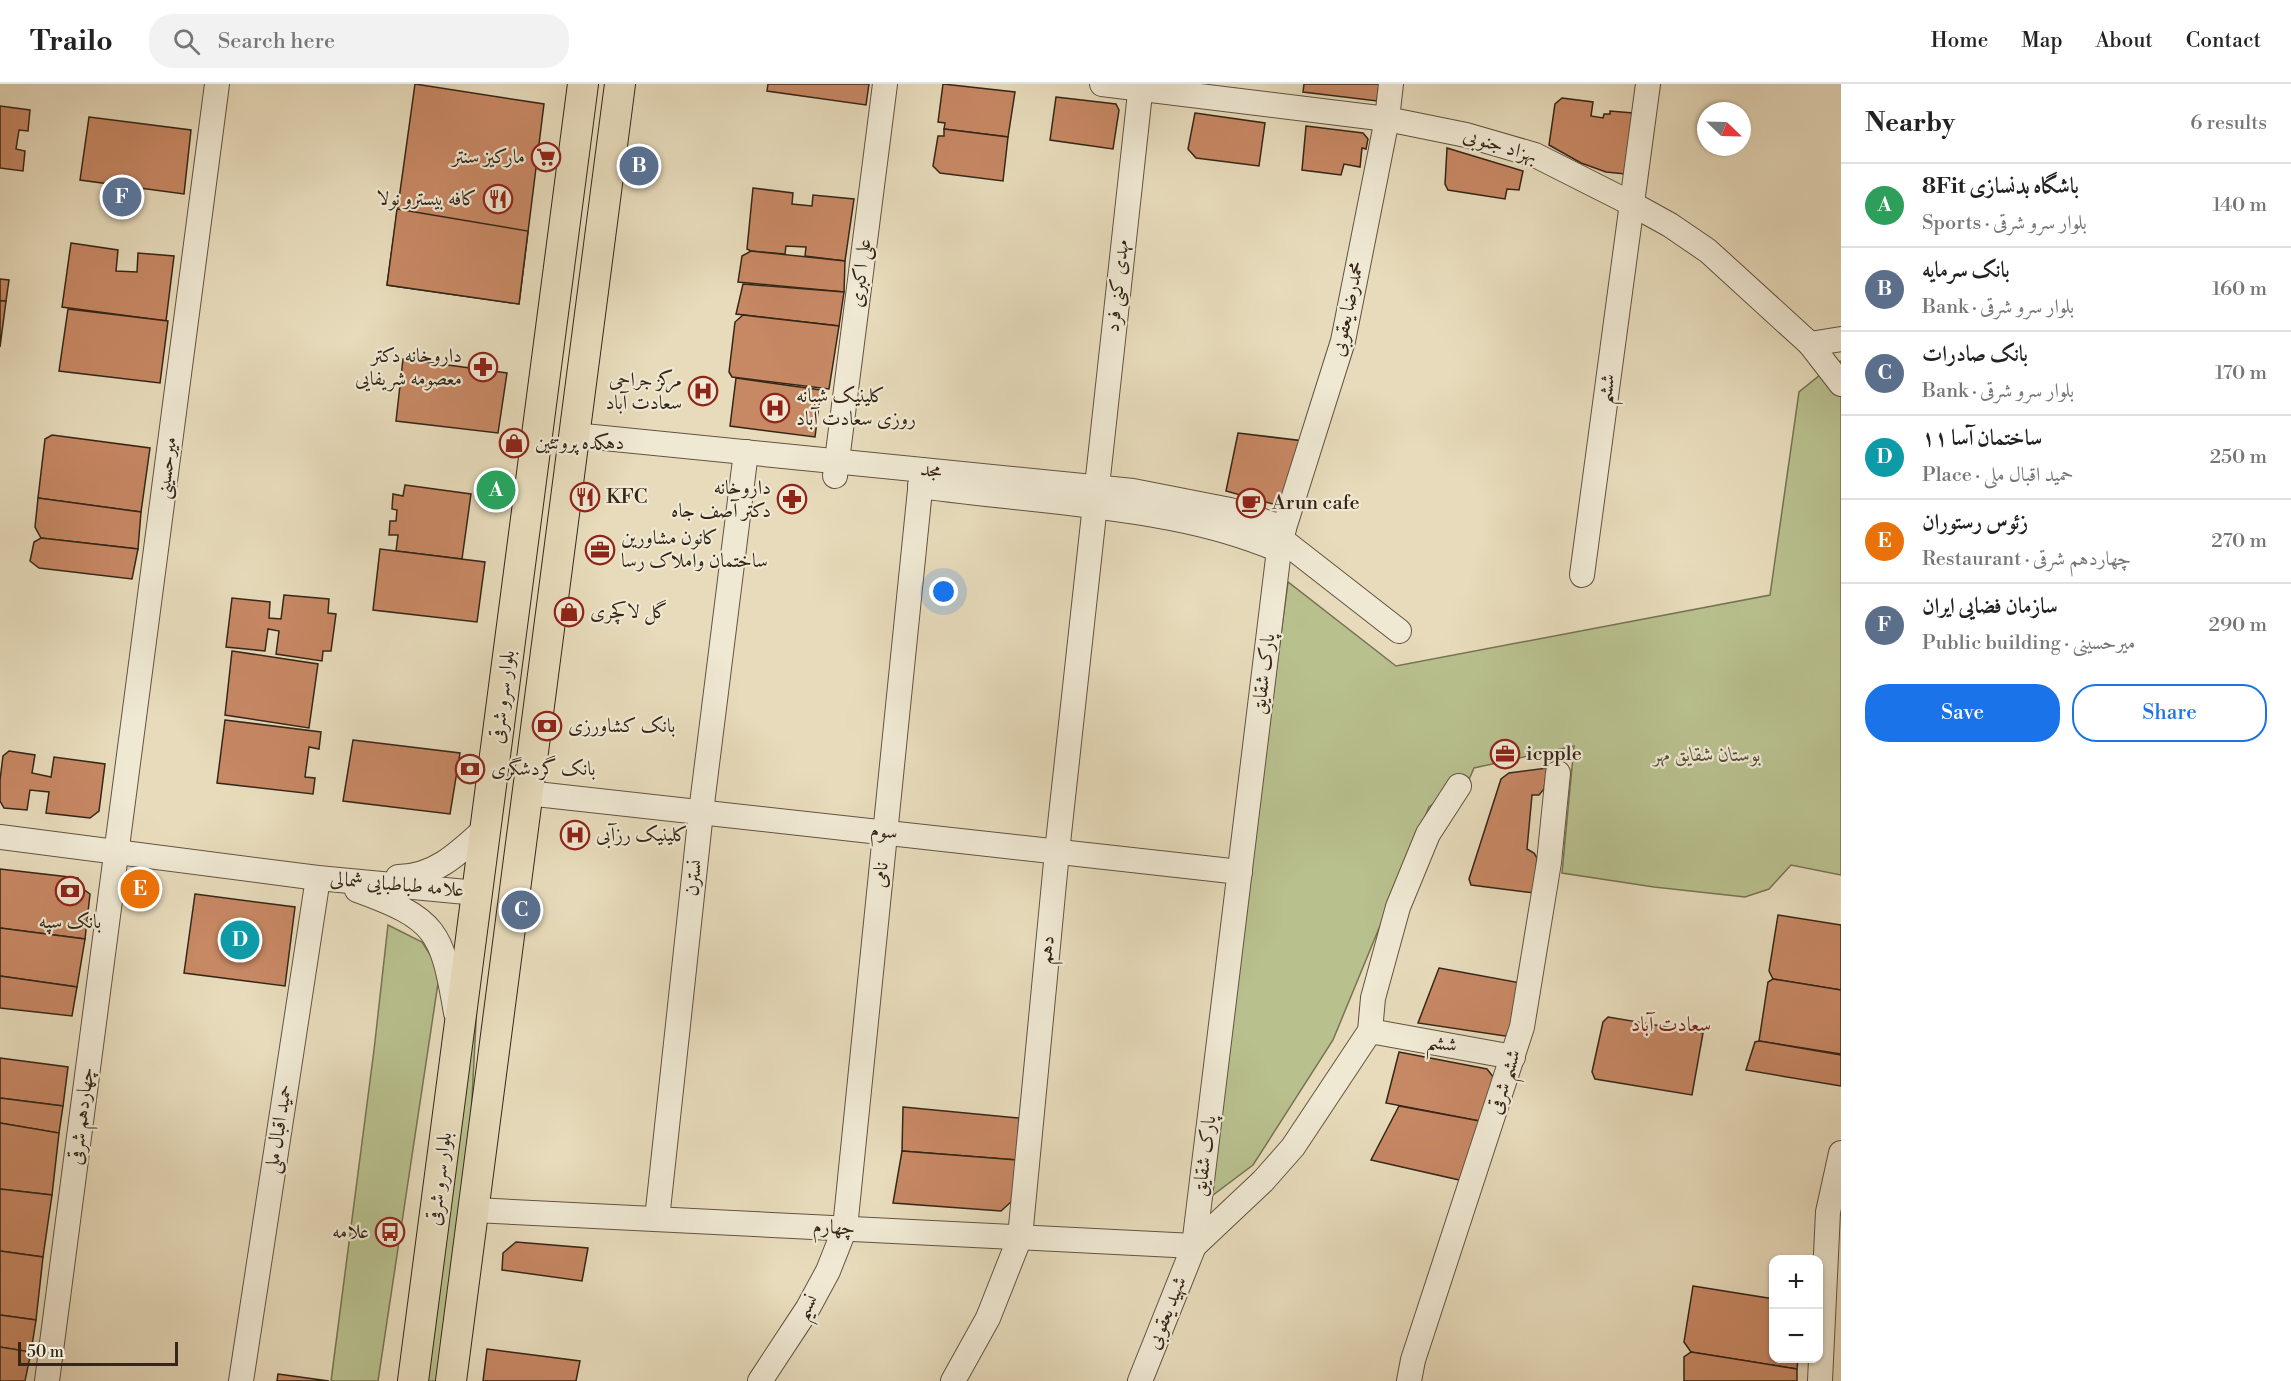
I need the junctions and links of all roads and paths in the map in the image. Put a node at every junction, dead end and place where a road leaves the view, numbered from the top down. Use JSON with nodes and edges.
{"nodes":[{"id":1,"x":218,"y":84,"type":"edge"},
{"id":2,"x":583,"y":84,"type":"edge"},
{"id":3,"x":620,"y":84,"type":"edge"},
{"id":4,"x":885,"y":84,"type":"edge"},
{"id":5,"x":1102,"y":84,"type":"edge"},
{"id":6,"x":1391,"y":84,"type":"edge"},
{"id":7,"x":1648,"y":84,"type":"edge"},
{"id":8,"x":1140,"y":87,"type":"edge"},
{"id":9,"x":1387,"y":119,"type":"junction"},
{"id":10,"x":1632,"y":204,"type":"junction"},
{"id":11,"x":1841,"y":339,"type":"edge"},
{"id":12,"x":1810,"y":344,"type":"junction"},
{"id":13,"x":1841,"y":384,"type":"edge"},
{"id":14,"x":573,"y":441,"type":"junction"},
{"id":15,"x":745,"y":459,"type":"junction"},
{"id":16,"x":836,"y":469,"type":"junction"},
{"id":17,"x":921,"y":478,"type":"junction"},
{"id":18,"x":1095,"y":497,"type":"junction"},
{"id":19,"x":1282,"y":539,"type":"junction"},
{"id":20,"x":1582,"y":575,"type":"dead end"},
{"id":21,"x":1399,"y":632,"type":"dead end"},
{"id":22,"x":1558,"y":773,"type":"dead end"},
{"id":23,"x":1459,"y":786,"type":"dead end"},
{"id":24,"x":527,"y":793,"type":"junction"},
{"id":25,"x":701,"y":812,"type":"junction"},
{"id":26,"x":486,"y":828,"type":"junction"},
{"id":27,"x":885,"y":833,"type":"junction"},
{"id":28,"x":0,"y":837,"type":"edge"},
{"id":29,"x":117,"y":852,"type":"junction"},
{"id":30,"x":1057,"y":852,"type":"junction"},
{"id":31,"x":1240,"y":872,"type":"junction"},
{"id":32,"x":318,"y":878,"type":"junction"},
{"id":33,"x":477,"y":893,"type":"junction"},
{"id":34,"x":513,"y":899,"type":"junction"},
{"id":35,"x":1370,"y":1031,"type":"junction"},
{"id":36,"x":459,"y":1032,"type":"junction"},
{"id":37,"x":1513,"y":1057,"type":"junction"},
{"id":38,"x":1841,"y":1153,"type":"edge"},
{"id":39,"x":474,"y":1210,"type":"junction"},
{"id":40,"x":657,"y":1219,"type":"junction"},
{"id":41,"x":845,"y":1228,"type":"junction"},
{"id":42,"x":1020,"y":1237,"type":"junction"},
{"id":43,"x":1194,"y":1246,"type":"junction"},
{"id":44,"x":48,"y":1381,"type":"edge"},
{"id":45,"x":241,"y":1381,"type":"edge"},
{"id":46,"x":413,"y":1381,"type":"edge"},
{"id":47,"x":451,"y":1381,"type":"edge"},
{"id":48,"x":760,"y":1381,"type":"edge"},
{"id":49,"x":953,"y":1381,"type":"edge"},
{"id":50,"x":1140,"y":1381,"type":"edge"},
{"id":51,"x":1409,"y":1381,"type":"edge"},
{"id":52,"x":1820,"y":1381,"type":"edge"}],
"edges":[{"from":1,"to":29,"type":"street","name":"میرحسینی"},
{"from":2,"to":26,"type":"main road","name":"بلوار سرو شرقی"},
{"from":3,"to":14,"type":"main road","name":"بلوار سرو شرقی"},
{"from":4,"to":16,"type":"street","name":"علی اکبری"},
{"from":5,"to":8,"type":"street","name":"بهزاد جنوبی"},
{"from":6,"to":9,"type":"street","name":"محمدرضا یعقوبی"},
{"from":7,"to":10,"type":"street","name":"ششم"},
{"from":8,"to":9,"type":"street","name":"بهزاد جنوبی"},
{"from":8,"to":18,"type":"street","name":"مهدی کنی فرد"},
{"from":9,"to":10,"type":"street","name":"بهزاد جنوبی"},
{"from":9,"to":19,"type":"street","name":"محمدرضا یعقوبی"},
{"from":10,"to":12,"type":"street","name":"بهزاد جنوبی"},
{"from":10,"to":20,"type":"street","name":"ششم"},
{"from":11,"to":12,"type":"street"},
{"from":12,"to":13,"type":"street","name":"بهزاد جنوبی"},
{"from":14,"to":15,"type":"street","name":"مجد"},
{"from":14,"to":24,"type":"main road","name":"بلوار سرو شرقی"},
{"from":15,"to":16,"type":"street","name":"مجد"},
{"from":15,"to":25,"type":"street","name":"نسترن"},
{"from":16,"to":17,"type":"street","name":"مجد"},
{"from":17,"to":18,"type":"street","name":"مجد"},
{"from":17,"to":27,"type":"street","name":"نامی"},
{"from":18,"to":19,"type":"street","name":"مجد"},
{"from":18,"to":30,"type":"street","name":"دهم"},
{"from":19,"to":21,"type":"street","name":"مجد"},
{"from":19,"to":31,"type":"street","name":"پارک شقایق"},
{"from":22,"to":37,"type":"street","name":"ششم شرقی"},
{"from":23,"to":35,"type":"street","name":"پارک شقایق"},
{"from":24,"to":25,"type":"street","name":"سوم"},
{"from":24,"to":34,"type":"main road","name":"بلوار سرو شرقی"},
{"from":25,"to":27,"type":"street","name":"سوم"},
{"from":25,"to":40,"type":"street","name":"نسترن"},
{"from":26,"to":32,"type":"street","name":"علامه طباطبایی شمالی"},
{"from":26,"to":33,"type":"main road","name":"بلوار سرو شرقی"},
{"from":27,"to":30,"type":"street","name":"سوم"},
{"from":27,"to":41,"type":"street","name":"نامی"},
{"from":28,"to":29,"type":"street","name":"علامه طباطبایی شمالی"},
{"from":29,"to":32,"type":"street","name":"علامه طباطبایی شمالی"},
{"from":29,"to":44,"type":"street","name":"چهاردهم شرقی"},
{"from":30,"to":31,"type":"street","name":"سوم"},
{"from":30,"to":42,"type":"street","name":"دهم"},
{"from":31,"to":43,"type":"street","name":"پارک شقایق"},
{"from":32,"to":33,"type":"street","name":"علامه طباطبایی شمالی"},
{"from":32,"to":36,"type":"street","name":"علامه طباطبایی شمالی"},
{"from":32,"to":45,"type":"street","name":"حمید اقبال ملی"},
{"from":33,"to":34,"type":"main road"},
{"from":33,"to":36,"type":"main road","name":"بلوار سرو شرقی"},
{"from":34,"to":39,"type":"main road","name":"بلوار سرو شرقی"},
{"from":35,"to":37,"type":"street","name":"ششم"},
{"from":35,"to":43,"type":"street","name":"پارک شقایق"},
{"from":36,"to":46,"type":"main road","name":"بلوار سرو شرقی"},
{"from":37,"to":51,"type":"street","name":"ششم شرقی"},
{"from":38,"to":52,"type":"street"},
{"from":39,"to":40,"type":"street","name":"چهارم"},
{"from":39,"to":47,"type":"main road","name":"بلوار سرو شرقی"},
{"from":40,"to":41,"type":"street","name":"چهارم"},
{"from":41,"to":42,"type":"street","name":"چهارم"},
{"from":41,"to":48,"type":"street","name":"نسیم"},
{"from":42,"to":43,"type":"street","name":"چهارم"},
{"from":42,"to":49,"type":"street","name":"دهم"},
{"from":43,"to":50,"type":"street","name":"شهید یعقوبی"}]}
